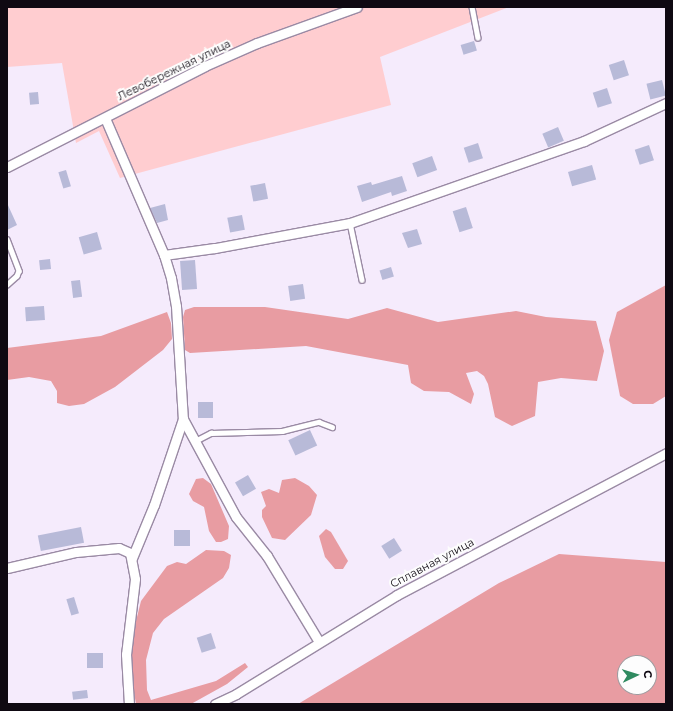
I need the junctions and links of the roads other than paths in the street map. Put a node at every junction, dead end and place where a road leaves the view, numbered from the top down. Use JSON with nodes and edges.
{"nodes":[{"id":1,"x":357,"y":7,"type":"edge"},
{"id":2,"x":472,"y":7,"type":"edge"},
{"id":3,"x":478,"y":37,"type":"dead end"},
{"id":4,"x":666,"y":103,"type":"edge"},
{"id":5,"x":105,"y":118,"type":"junction"},
{"id":6,"x":7,"y":167,"type":"edge"},
{"id":7,"x":350,"y":223,"type":"junction"},
{"id":8,"x":7,"y":239,"type":"edge"},
{"id":9,"x":164,"y":255,"type":"junction"},
{"id":10,"x":362,"y":280,"type":"dead end"},
{"id":11,"x":7,"y":285,"type":"edge"},
{"id":12,"x":183,"y":420,"type":"junction"},
{"id":13,"x":332,"y":427,"type":"dead end"},
{"id":14,"x":195,"y":441,"type":"junction"},
{"id":15,"x":666,"y":453,"type":"edge"},
{"id":16,"x":132,"y":558,"type":"junction"},
{"id":17,"x":7,"y":568,"type":"edge"},
{"id":18,"x":319,"y":642,"type":"junction"},
{"id":19,"x":129,"y":704,"type":"edge"},
{"id":20,"x":215,"y":704,"type":"edge"}],
"edges":[{"from":1,"to":5,"type":"street","name":"Левобережная улица"},
{"from":2,"to":3,"type":"lane"},
{"from":4,"to":7,"type":"street"},
{"from":5,"to":6,"type":"street","name":"Левобережная улица"},
{"from":5,"to":9,"type":"street"},
{"from":7,"to":9,"type":"street"},
{"from":7,"to":10,"type":"lane"},
{"from":8,"to":11,"type":"lane"},
{"from":9,"to":12,"type":"street"},
{"from":12,"to":14,"type":"street"},
{"from":12,"to":16,"type":"street"},
{"from":13,"to":14,"type":"lane"},
{"from":14,"to":18,"type":"street"},
{"from":15,"to":18,"type":"street","name":"Сплавная улица"},
{"from":16,"to":17,"type":"street"},
{"from":16,"to":19,"type":"street"},
{"from":18,"to":20,"type":"street","name":"Сплавная улица"}]}
